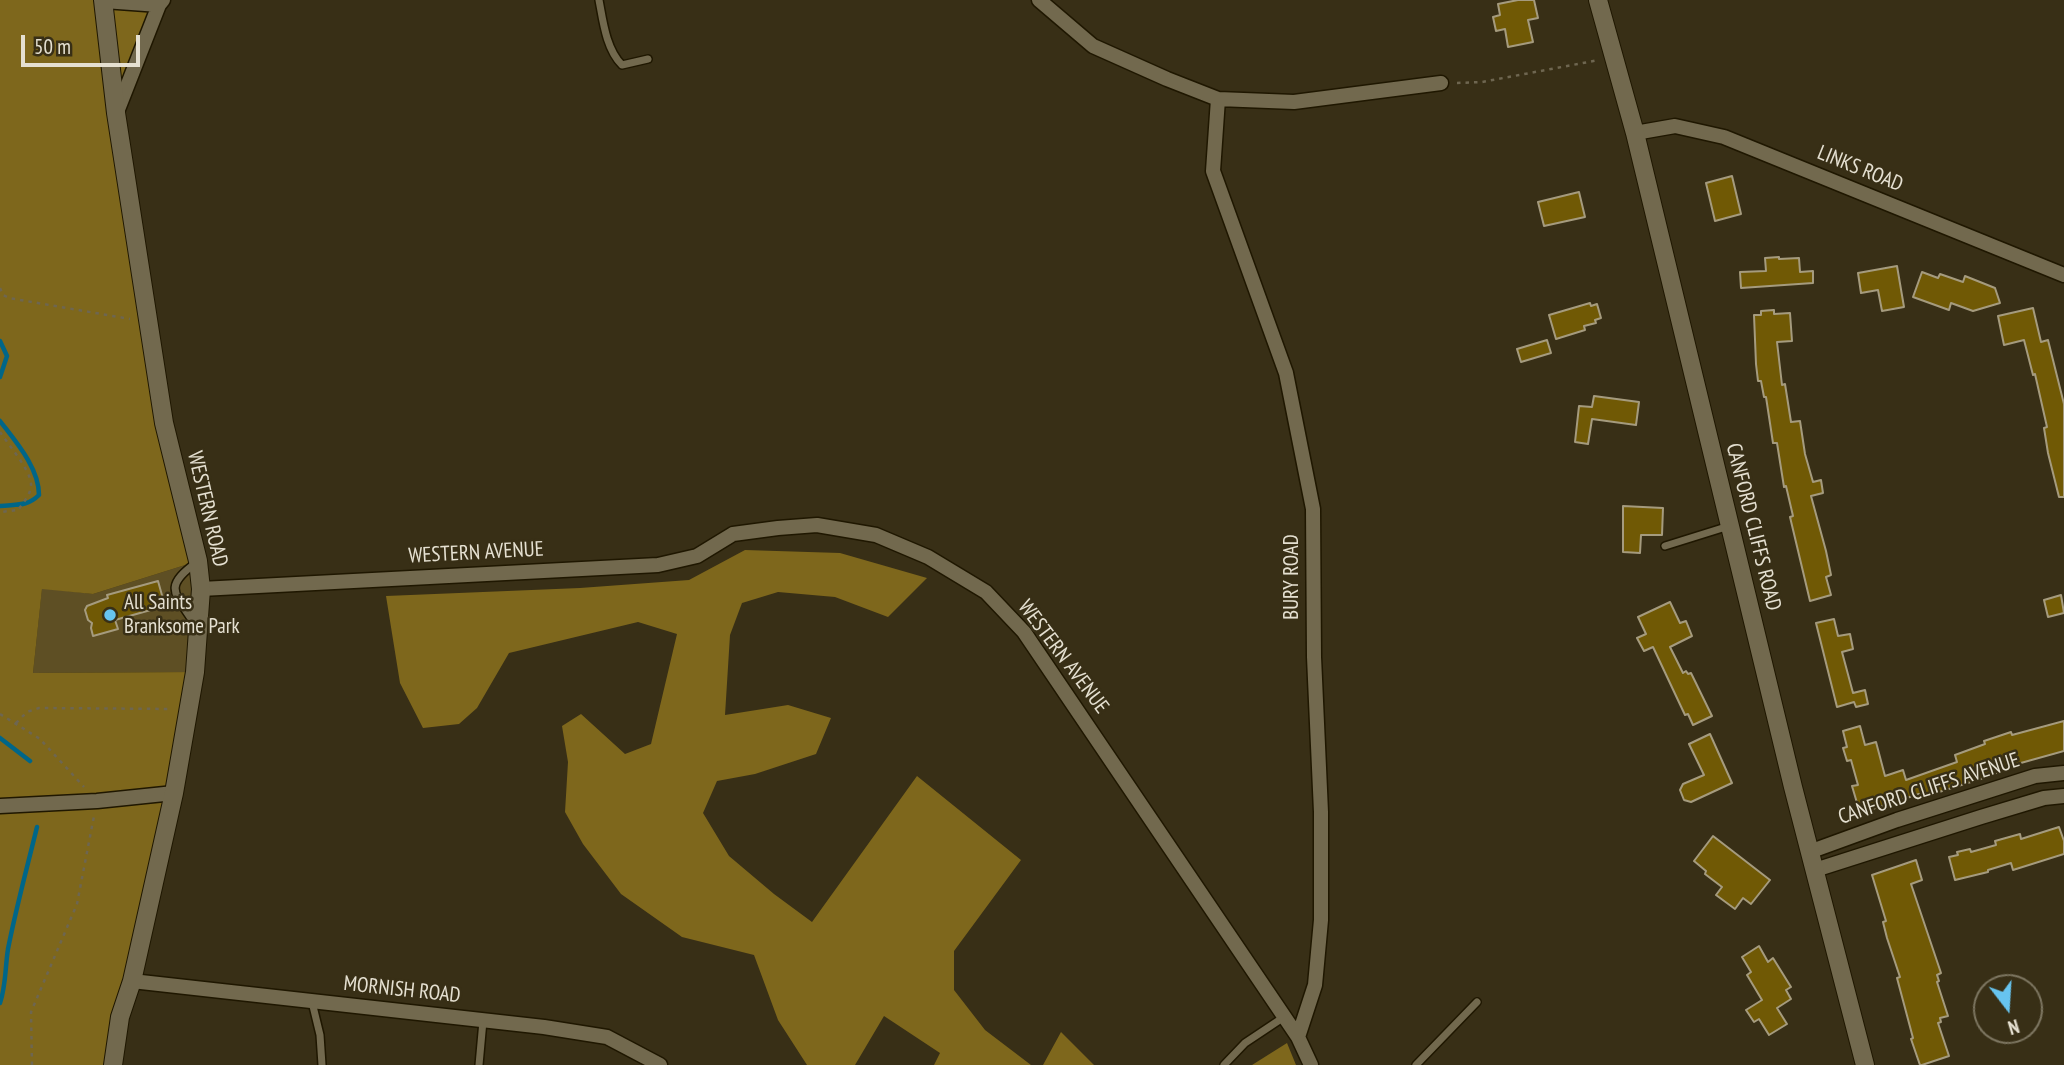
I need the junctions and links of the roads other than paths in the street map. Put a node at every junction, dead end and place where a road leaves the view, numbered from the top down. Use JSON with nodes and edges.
{"nodes":[{"id":1,"x":599,"y":0,"type":"edge"},
{"id":2,"x":1040,"y":0,"type":"edge"},
{"id":3,"x":1598,"y":0,"type":"edge"},
{"id":4,"x":104,"y":1,"type":"edge"},
{"id":5,"x":161,"y":2,"type":"edge"},
{"id":6,"x":648,"y":59,"type":"dead end"},
{"id":7,"x":1441,"y":83,"type":"road end"},
{"id":8,"x":1218,"y":99,"type":"junction"},
{"id":9,"x":116,"y":113,"type":"junction"},
{"id":10,"x":1635,"y":133,"type":"junction"},
{"id":11,"x":2064,"y":275,"type":"edge"},
{"id":12,"x":1730,"y":526,"type":"junction"},
{"id":13,"x":1665,"y":546,"type":"dead end"},
{"id":14,"x":198,"y":561,"type":"junction"},
{"id":15,"x":201,"y":589,"type":"junction"},
{"id":16,"x":198,"y":629,"type":"junction"},
{"id":17,"x":2064,"y":773,"type":"edge"},
{"id":18,"x":174,"y":793,"type":"junction"},
{"id":19,"x":2064,"y":796,"type":"edge"},
{"id":20,"x":0,"y":806,"type":"edge"},
{"id":21,"x":1809,"y":852,"type":"junction"},
{"id":22,"x":1815,"y":870,"type":"junction"},
{"id":23,"x":132,"y":982,"type":"junction"},
{"id":24,"x":311,"y":1001,"type":"junction"},
{"id":25,"x":1477,"y":1002,"type":"dead end"},
{"id":26,"x":1284,"y":1017,"type":"junction"},
{"id":27,"x":483,"y":1020,"type":"junction"},
{"id":28,"x":1298,"y":1037,"type":"junction"},
{"id":29,"x":113,"y":1065,"type":"edge"},
{"id":30,"x":322,"y":1065,"type":"edge"},
{"id":31,"x":480,"y":1065,"type":"edge"},
{"id":32,"x":660,"y":1065,"type":"edge"},
{"id":33,"x":1224,"y":1065,"type":"edge"},
{"id":34,"x":1311,"y":1065,"type":"edge"},
{"id":35,"x":1416,"y":1065,"type":"edge"},
{"id":36,"x":1865,"y":1065,"type":"edge"}],
"edges":[{"from":1,"to":6,"type":"lane"},
{"from":2,"to":8,"type":"street"},
{"from":3,"to":10,"type":"street","name":"CANFORD CLIFFS ROAD"},
{"from":4,"to":5,"type":"street"},
{"from":4,"to":9,"type":"street","name":"WESTERN ROAD"},
{"from":5,"to":9,"type":"street"},
{"from":7,"to":8,"type":"street"},
{"from":8,"to":28,"type":"street","name":"BURY ROAD"},
{"from":9,"to":14,"type":"street","name":"WESTERN ROAD"},
{"from":10,"to":11,"type":"street","name":"LINKS ROAD"},
{"from":10,"to":12,"type":"street","name":"CANFORD CLIFFS ROAD"},
{"from":12,"to":13,"type":"lane"},
{"from":12,"to":21,"type":"street","name":"CANFORD CLIFFS ROAD"},
{"from":14,"to":15,"type":"street","name":"WESTERN ROAD"},
{"from":14,"to":16,"type":"lane"},
{"from":15,"to":16,"type":"street","name":"WESTERN ROAD"},
{"from":15,"to":26,"type":"street","name":"WESTERN AVENUE"},
{"from":16,"to":18,"type":"street","name":"WESTERN ROAD"},
{"from":17,"to":21,"type":"street","name":"CANFORD CLIFFS AVENUE"},
{"from":18,"to":20,"type":"street"},
{"from":18,"to":23,"type":"street","name":"WESTERN ROAD"},
{"from":19,"to":22,"type":"street","name":"CANFORD CLIFFS AVENUE"},
{"from":21,"to":22,"type":"street","name":"CANFORD CLIFFS ROAD"},
{"from":22,"to":36,"type":"street","name":"CANFORD CLIFFS ROAD"},
{"from":23,"to":24,"type":"street","name":"MORNISH ROAD"},
{"from":23,"to":29,"type":"street","name":"WESTERN ROAD"},
{"from":24,"to":27,"type":"street","name":"MORNISH ROAD"},
{"from":24,"to":30,"type":"lane"},
{"from":25,"to":35,"type":"lane"},
{"from":26,"to":28,"type":"street","name":"WESTERN AVENUE"},
{"from":26,"to":33,"type":"lane"},
{"from":27,"to":31,"type":"lane"},
{"from":27,"to":32,"type":"street","name":"MORNISH ROAD"},
{"from":28,"to":34,"type":"street"}]}
